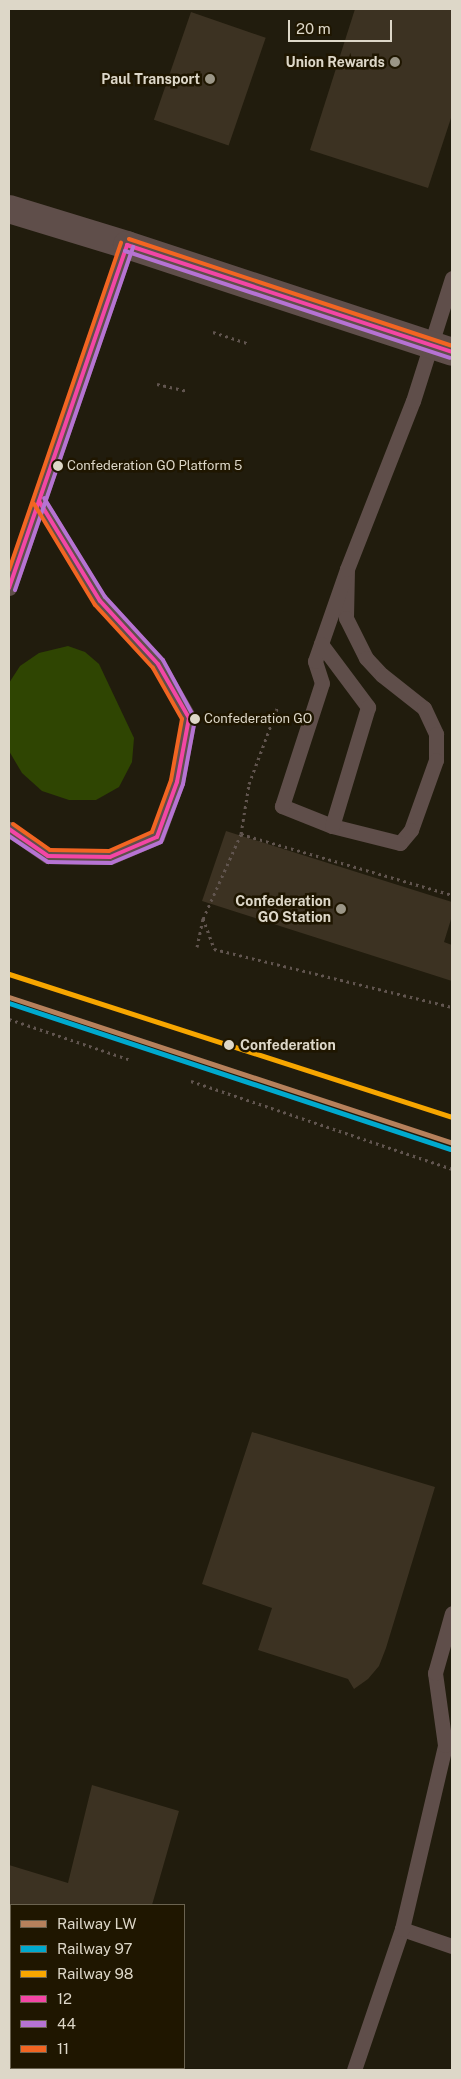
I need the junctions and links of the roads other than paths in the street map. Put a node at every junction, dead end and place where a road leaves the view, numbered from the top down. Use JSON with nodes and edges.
{"nodes":[{"id":1,"x":9,"y":209,"type":"edge"},
{"id":2,"x":127,"y":246,"type":"junction"},
{"id":3,"x":452,"y":278,"type":"edge"},
{"id":4,"x":442,"y":348,"type":"edge"},
{"id":5,"x":40,"y":500,"type":"junction"},
{"id":6,"x":347,"y":569,"type":"junction"},
{"id":7,"x":9,"y":588,"type":"edge"},
{"id":8,"x":321,"y":644,"type":"junction"},
{"id":9,"x":332,"y":826,"type":"junction"},
{"id":10,"x":9,"y":829,"type":"edge"},
{"id":11,"x":452,"y":1613,"type":"edge"},
{"id":12,"x":402,"y":1929,"type":"junction"},
{"id":13,"x":452,"y":1946,"type":"edge"},
{"id":14,"x":354,"y":2070,"type":"edge"}],
"edges":[{"from":1,"to":2,"type":"street"},
{"from":2,"to":4,"type":"street"},
{"from":2,"to":5,"type":"lane"},
{"from":3,"to":4,"type":"lane"},
{"from":4,"to":6,"type":"lane"},
{"from":5,"to":7,"type":"lane"},
{"from":5,"to":10,"type":"lane"},
{"from":6,"to":8,"type":"lane"},
{"from":6,"to":9,"type":"lane"},
{"from":8,"to":9,"type":"lane"},
{"from":8,"to":9,"type":"lane"},
{"from":11,"to":12,"type":"lane"},
{"from":12,"to":13,"type":"lane"},
{"from":12,"to":14,"type":"lane"}]}
